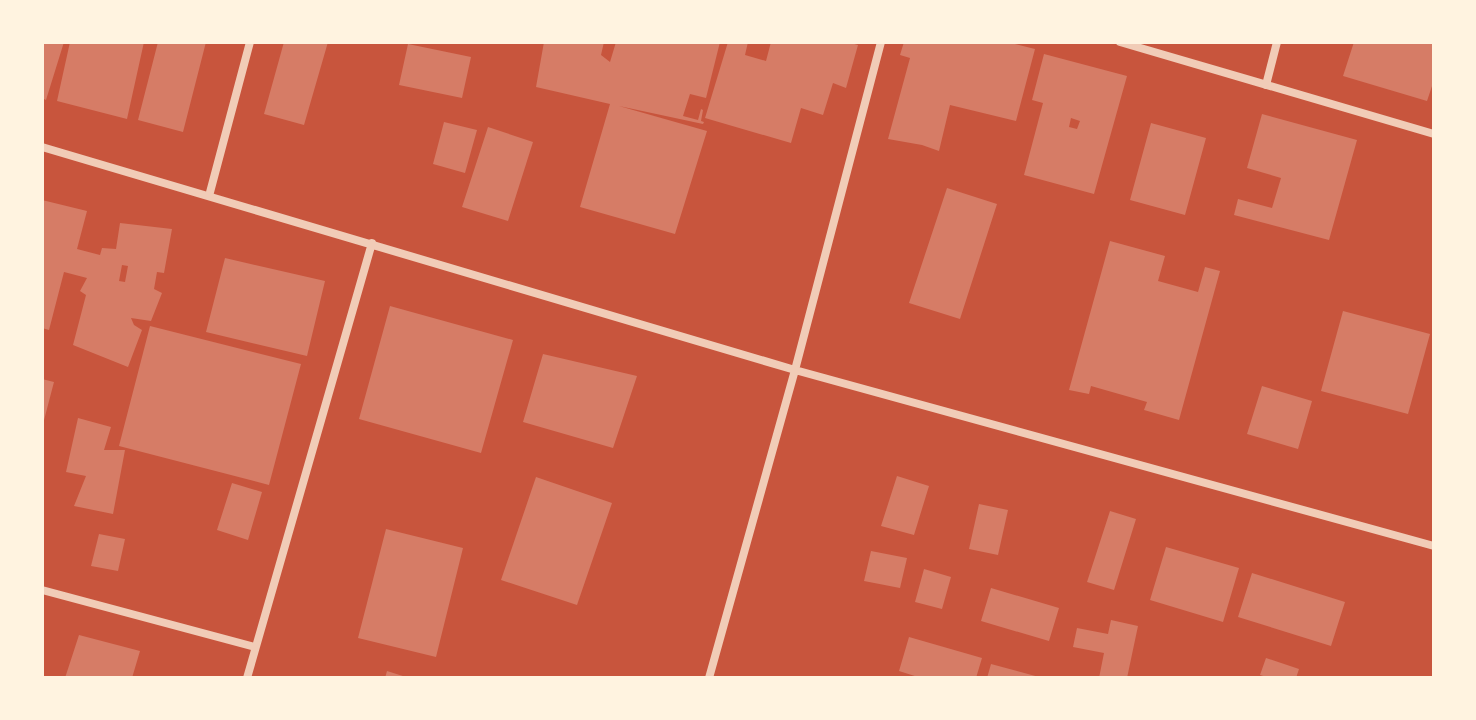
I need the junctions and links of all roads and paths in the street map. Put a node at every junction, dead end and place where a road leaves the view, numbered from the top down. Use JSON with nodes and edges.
{"nodes":[{"id":1,"x":250,"y":42,"type":"edge"},
{"id":2,"x":881,"y":42,"type":"edge"},
{"id":3,"x":1120,"y":42,"type":"edge"},
{"id":4,"x":1277,"y":42,"type":"edge"},
{"id":5,"x":1266,"y":85,"type":"junction"},
{"id":6,"x":1434,"y":134,"type":"edge"},
{"id":7,"x":42,"y":147,"type":"edge"},
{"id":8,"x":209,"y":196,"type":"junction"},
{"id":9,"x":372,"y":243,"type":"junction"},
{"id":10,"x":795,"y":370,"type":"junction"},
{"id":11,"x":1434,"y":546,"type":"edge"},
{"id":12,"x":42,"y":590,"type":"edge"},
{"id":13,"x":255,"y":647,"type":"junction"},
{"id":14,"x":247,"y":678,"type":"edge"},
{"id":15,"x":709,"y":678,"type":"edge"}],
"edges":[{"from":1,"to":8,"type":"street"},
{"from":2,"to":10,"type":"street"},
{"from":3,"to":5,"type":"street"},
{"from":4,"to":5,"type":"street"},
{"from":5,"to":6,"type":"street"},
{"from":7,"to":8,"type":"street"},
{"from":8,"to":9,"type":"street"},
{"from":9,"to":10,"type":"street"},
{"from":9,"to":13,"type":"street"},
{"from":10,"to":11,"type":"street"},
{"from":10,"to":15,"type":"street"},
{"from":12,"to":13,"type":"street"},
{"from":13,"to":14,"type":"street"}]}
